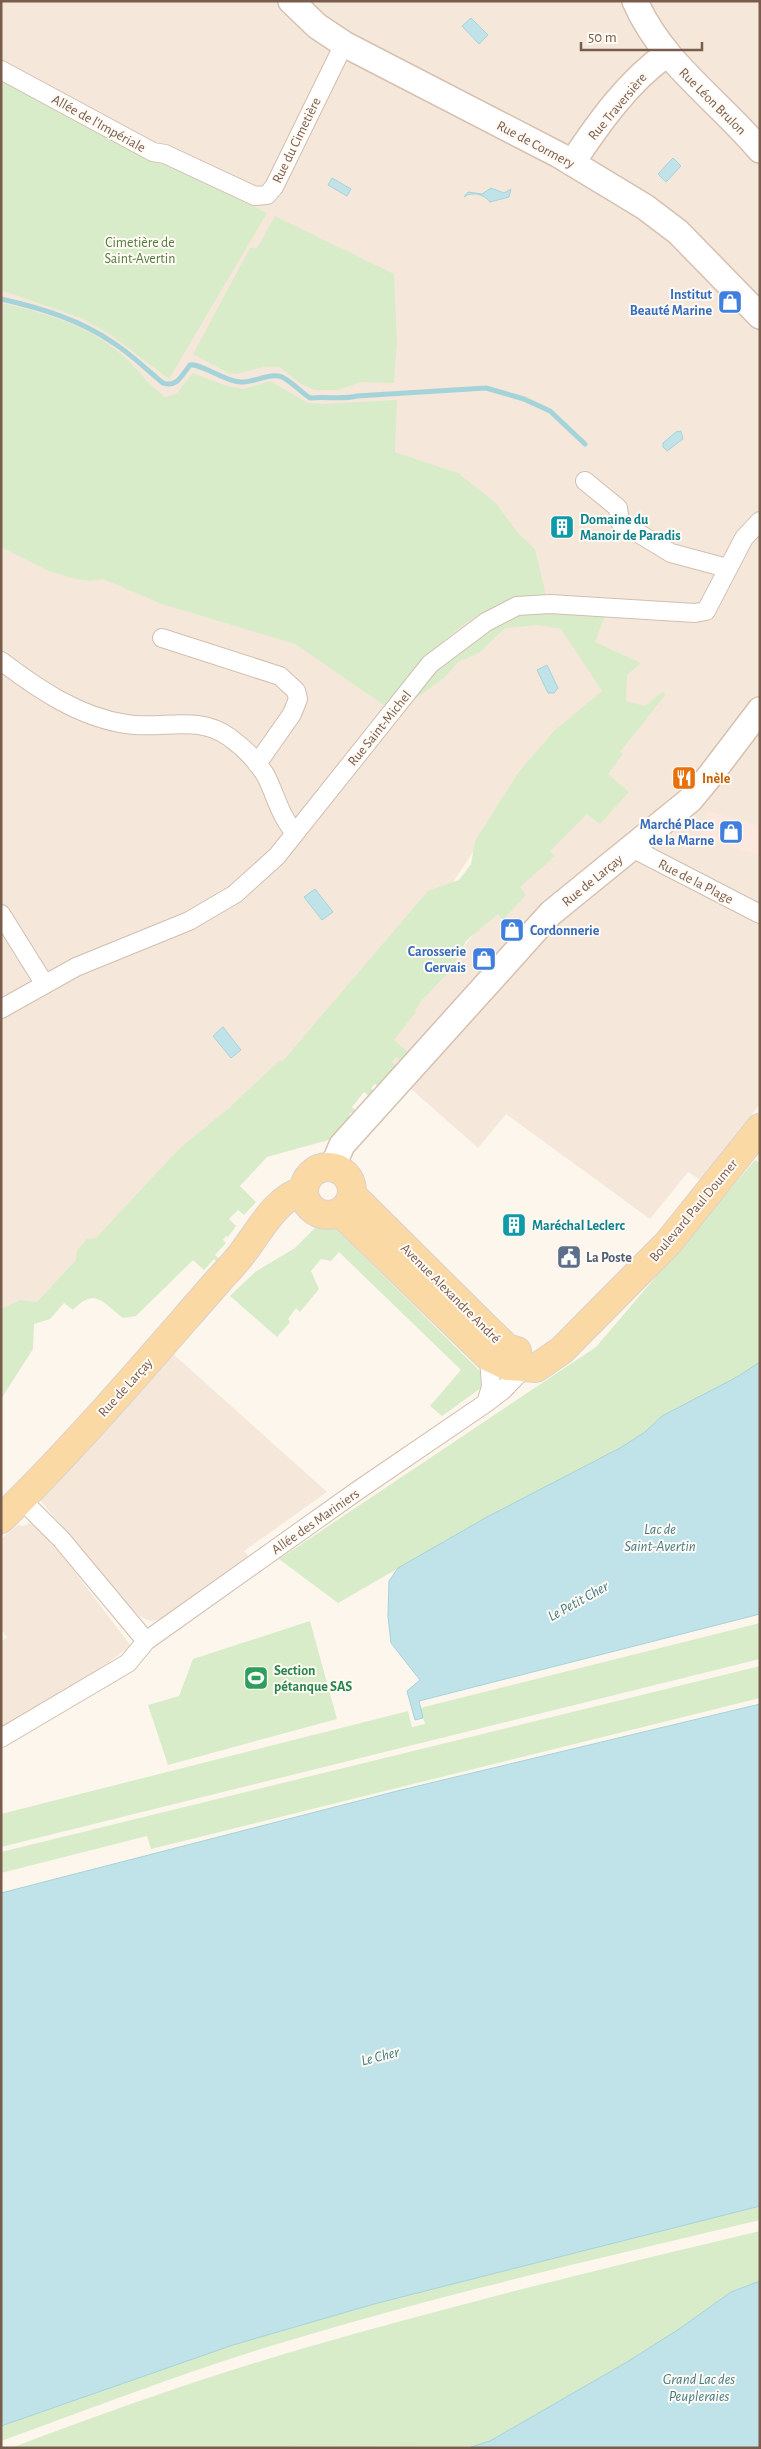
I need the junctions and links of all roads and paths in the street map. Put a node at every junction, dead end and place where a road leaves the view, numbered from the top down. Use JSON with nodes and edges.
{"nodes":[{"id":1,"x":291,"y":1,"type":"edge"},
{"id":2,"x":635,"y":1,"type":"edge"},
{"id":3,"x":344,"y":44,"type":"junction"},
{"id":4,"x":667,"y":54,"type":"junction"},
{"id":5,"x":1,"y":70,"type":"edge"},
{"id":6,"x":760,"y":150,"type":"edge"},
{"id":7,"x":572,"y":163,"type":"junction"},
{"id":8,"x":226,"y":181,"type":"joint"},
{"id":9,"x":760,"y":316,"type":"edge"},
{"id":10,"x":585,"y":481,"type":"dead end"},
{"id":11,"x":760,"y":521,"type":"edge"},
{"id":12,"x":727,"y":568,"type":"junction"},
{"id":13,"x":162,"y":638,"type":"dead end"},
{"id":14,"x":1,"y":661,"type":"edge"},
{"id":15,"x":760,"y":710,"type":"edge"},
{"id":16,"x":257,"y":764,"type":"junction"},
{"id":17,"x":295,"y":833,"type":"junction"},
{"id":18,"x":632,"y":848,"type":"junction"},
{"id":19,"x":1,"y":914,"type":"edge"},
{"id":20,"x":760,"y":914,"type":"edge"},
{"id":21,"x":44,"y":983,"type":"junction"},
{"id":22,"x":1,"y":1009,"type":"edge"},
{"id":23,"x":760,"y":1128,"type":"edge"},
{"id":24,"x":332,"y":1168,"type":"joint"},
{"id":25,"x":328,"y":1202,"type":"junction"},
{"id":26,"x":579,"y":1331,"type":"junction"},
{"id":27,"x":489,"y":1357,"type":"junction"},
{"id":28,"x":523,"y":1369,"type":"junction"},
{"id":29,"x":486,"y":1403,"type":"junction"},
{"id":30,"x":21,"y":1500,"type":"junction"},
{"id":31,"x":1,"y":1519,"type":"edge"},
{"id":32,"x":146,"y":1641,"type":"junction"},
{"id":33,"x":1,"y":1738,"type":"edge"}],
"edges":[{"from":1,"to":3,"type":"main road","name":"Rue de Cormery"},
{"from":2,"to":4,"type":"main road","name":"Rue Léon Brulon"},
{"from":3,"to":7,"type":"main road","name":"Rue de Cormery"},
{"from":3,"to":8,"type":"street","name":"Rue du Cimetière"},
{"from":4,"to":6,"type":"main road","name":"Rue Léon Brulon"},
{"from":4,"to":7,"type":"main road","name":"Rue Traversière"},
{"from":5,"to":8,"type":"street","name":"Allée de l'Impériale"},
{"from":7,"to":9,"type":"main road","name":"Rue de Cormery"},
{"from":10,"to":12,"type":"street"},
{"from":11,"to":12,"type":"street","name":"Rue Saint-Michel"},
{"from":12,"to":17,"type":"street","name":"Rue Saint-Michel"},
{"from":13,"to":16,"type":"street"},
{"from":14,"to":16,"type":"street"},
{"from":15,"to":18,"type":"main road","name":"Rue de Larçay"},
{"from":16,"to":17,"type":"street"},
{"from":17,"to":21,"type":"street","name":"Rue Saint-Michel"},
{"from":18,"to":20,"type":"street","name":"Rue de la Plage"},
{"from":18,"to":24,"type":"main road","name":"Rue de Larçay"},
{"from":19,"to":21,"type":"street"},
{"from":21,"to":22,"type":"street","name":"Rue Saint-Michel"},
{"from":23,"to":26,"type":"main road","name":"Boulevard Paul Doumer"},
{"from":24,"to":25,"type":"main road"},
{"from":25,"to":26,"type":"main road","name":"Avenue Alexandre André"},
{"from":25,"to":27,"type":"main road","name":"Avenue Alexandre André"},
{"from":25,"to":30,"type":"main road","name":"Rue de Larçay"},
{"from":26,"to":28,"type":"main road"},
{"from":27,"to":28,"type":"main road","name":"Avenue Alexandre André"},
{"from":27,"to":29,"type":"street"},
{"from":28,"to":29,"type":"street","name":"Allée des Mariniers"},
{"from":29,"to":32,"type":"street","name":"Allée des Mariniers"},
{"from":30,"to":31,"type":"main road","name":"Rue de Larçay"},
{"from":30,"to":32,"type":"street"},
{"from":32,"to":33,"type":"street","name":"Allée des Mariniers"}]}
